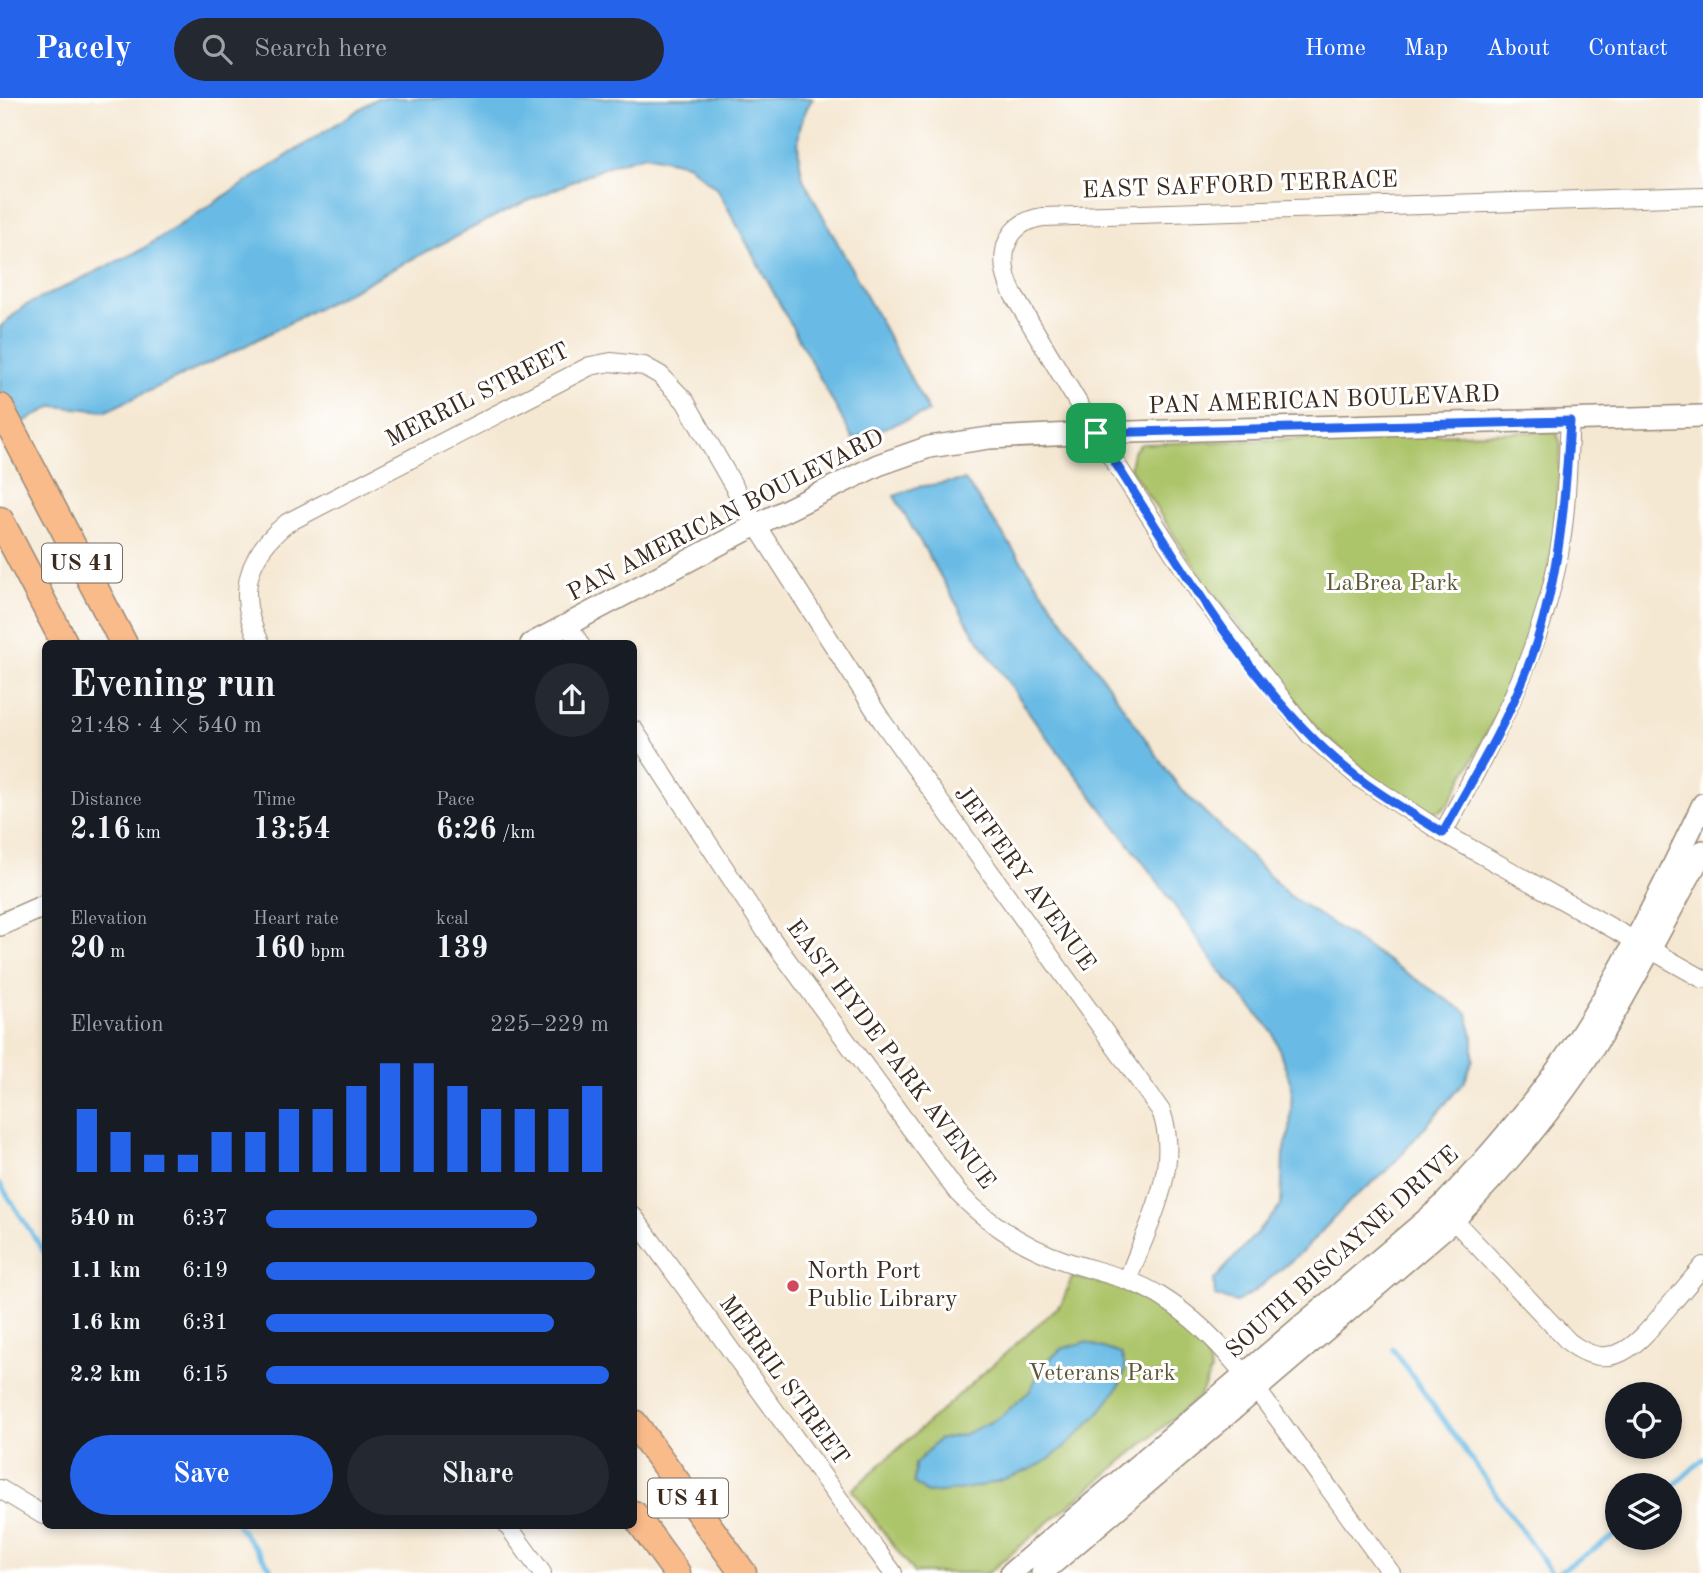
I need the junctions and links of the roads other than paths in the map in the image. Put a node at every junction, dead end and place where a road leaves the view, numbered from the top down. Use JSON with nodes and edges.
{"nodes":[{"id":1,"x":1703,"y":196,"type":"edge"},
{"id":2,"x":0,"y":407,"type":"edge"},
{"id":3,"x":1703,"y":416,"type":"edge"},
{"id":4,"x":1570,"y":421,"type":"junction"},
{"id":5,"x":1096,"y":433,"type":"junction"},
{"id":6,"x":0,"y":520,"type":"edge"},
{"id":7,"x":756,"y":525,"type":"junction"},
{"id":8,"x":568,"y":625,"type":"junction"},
{"id":9,"x":63,"y":640,"type":"edge"},
{"id":10,"x":122,"y":640,"type":"edge"},
{"id":11,"x":259,"y":640,"type":"edge"},
{"id":12,"x":539,"y":640,"type":"edge"},
{"id":13,"x":577,"y":640,"type":"edge"},
{"id":14,"x":637,"y":735,"type":"edge"},
{"id":15,"x":1703,"y":804,"type":"edge"},
{"id":16,"x":1443,"y":833,"type":"junction"},
{"id":17,"x":1703,"y":851,"type":"edge"},
{"id":18,"x":42,"y":907,"type":"edge"},
{"id":19,"x":0,"y":925,"type":"edge"},
{"id":20,"x":1642,"y":945,"type":"junction"},
{"id":21,"x":1703,"y":979,"type":"edge"},
{"id":22,"x":1447,"y":1214,"type":"junction"},
{"id":23,"x":637,"y":1221,"type":"edge"},
{"id":24,"x":1703,"y":1266,"type":"edge"},
{"id":25,"x":1128,"y":1279,"type":"junction"},
{"id":26,"x":1251,"y":1382,"type":"junction"},
{"id":27,"x":637,"y":1427,"type":"edge"},
{"id":28,"x":0,"y":1489,"type":"edge"},
{"id":29,"x":42,"y":1514,"type":"edge"},
{"id":30,"x":637,"y":1518,"type":"edge"},
{"id":31,"x":510,"y":1529,"type":"edge"},
{"id":32,"x":542,"y":1573,"type":"edge"},
{"id":33,"x":677,"y":1573,"type":"edge"},
{"id":34,"x":743,"y":1573,"type":"edge"},
{"id":35,"x":893,"y":1573,"type":"edge"},
{"id":36,"x":1011,"y":1573,"type":"edge"},
{"id":37,"x":1042,"y":1573,"type":"edge"},
{"id":38,"x":1391,"y":1573,"type":"edge"}],
"edges":[{"from":1,"to":5,"type":"street","name":"EAST SAFFORD TERRACE"},
{"from":2,"to":10,"type":"main road","number":"US 41"},
{"from":3,"to":4,"type":"street","name":"PAN AMERICAN BOULEVARD"},
{"from":4,"to":5,"type":"street","name":"PAN AMERICAN BOULEVARD"},
{"from":4,"to":16,"type":"street"},
{"from":5,"to":7,"type":"street","name":"PAN AMERICAN BOULEVARD"},
{"from":5,"to":16,"type":"street","name":"EAST SAFFORD TERRACE"},
{"from":6,"to":9,"type":"main road","number":"US 41"},
{"from":7,"to":8,"type":"street","name":"PAN AMERICAN BOULEVARD"},
{"from":7,"to":11,"type":"street","name":"MERRIL STREET"},
{"from":7,"to":25,"type":"street","name":"JEFFERY AVENUE"},
{"from":8,"to":12,"type":"street","name":"PAN AMERICAN BOULEVARD"},
{"from":8,"to":13,"type":"street"},
{"from":14,"to":25,"type":"street","name":"EAST HYDE PARK AVENUE"},
{"from":15,"to":20,"type":"street","name":"SOUTH BISCAYNE DRIVE"},
{"from":16,"to":20,"type":"street","name":"EAST SAFFORD TERRACE"},
{"from":17,"to":20,"type":"street","name":"SOUTH BISCAYNE DRIVE"},
{"from":18,"to":19,"type":"street"},
{"from":20,"to":21,"type":"street","name":"EAST SAFFORD TERRACE"},
{"from":20,"to":22,"type":"street","name":"SOUTH BISCAYNE DRIVE"},
{"from":22,"to":24,"type":"street"},
{"from":22,"to":26,"type":"street","name":"SOUTH BISCAYNE DRIVE"},
{"from":23,"to":35,"type":"street","name":"MERRIL STREET"},
{"from":25,"to":26,"type":"street","name":"EAST HYDE PARK AVENUE"},
{"from":26,"to":36,"type":"street","name":"SOUTH BISCAYNE DRIVE"},
{"from":26,"to":37,"type":"street","name":"SOUTH BISCAYNE DRIVE"},
{"from":26,"to":38,"type":"street","name":"EAST HYDE PARK AVENUE"},
{"from":27,"to":34,"type":"main road","number":"US 41"},
{"from":28,"to":29,"type":"street"},
{"from":30,"to":33,"type":"main road","number":"US 41"},
{"from":31,"to":32,"type":"street"}]}
